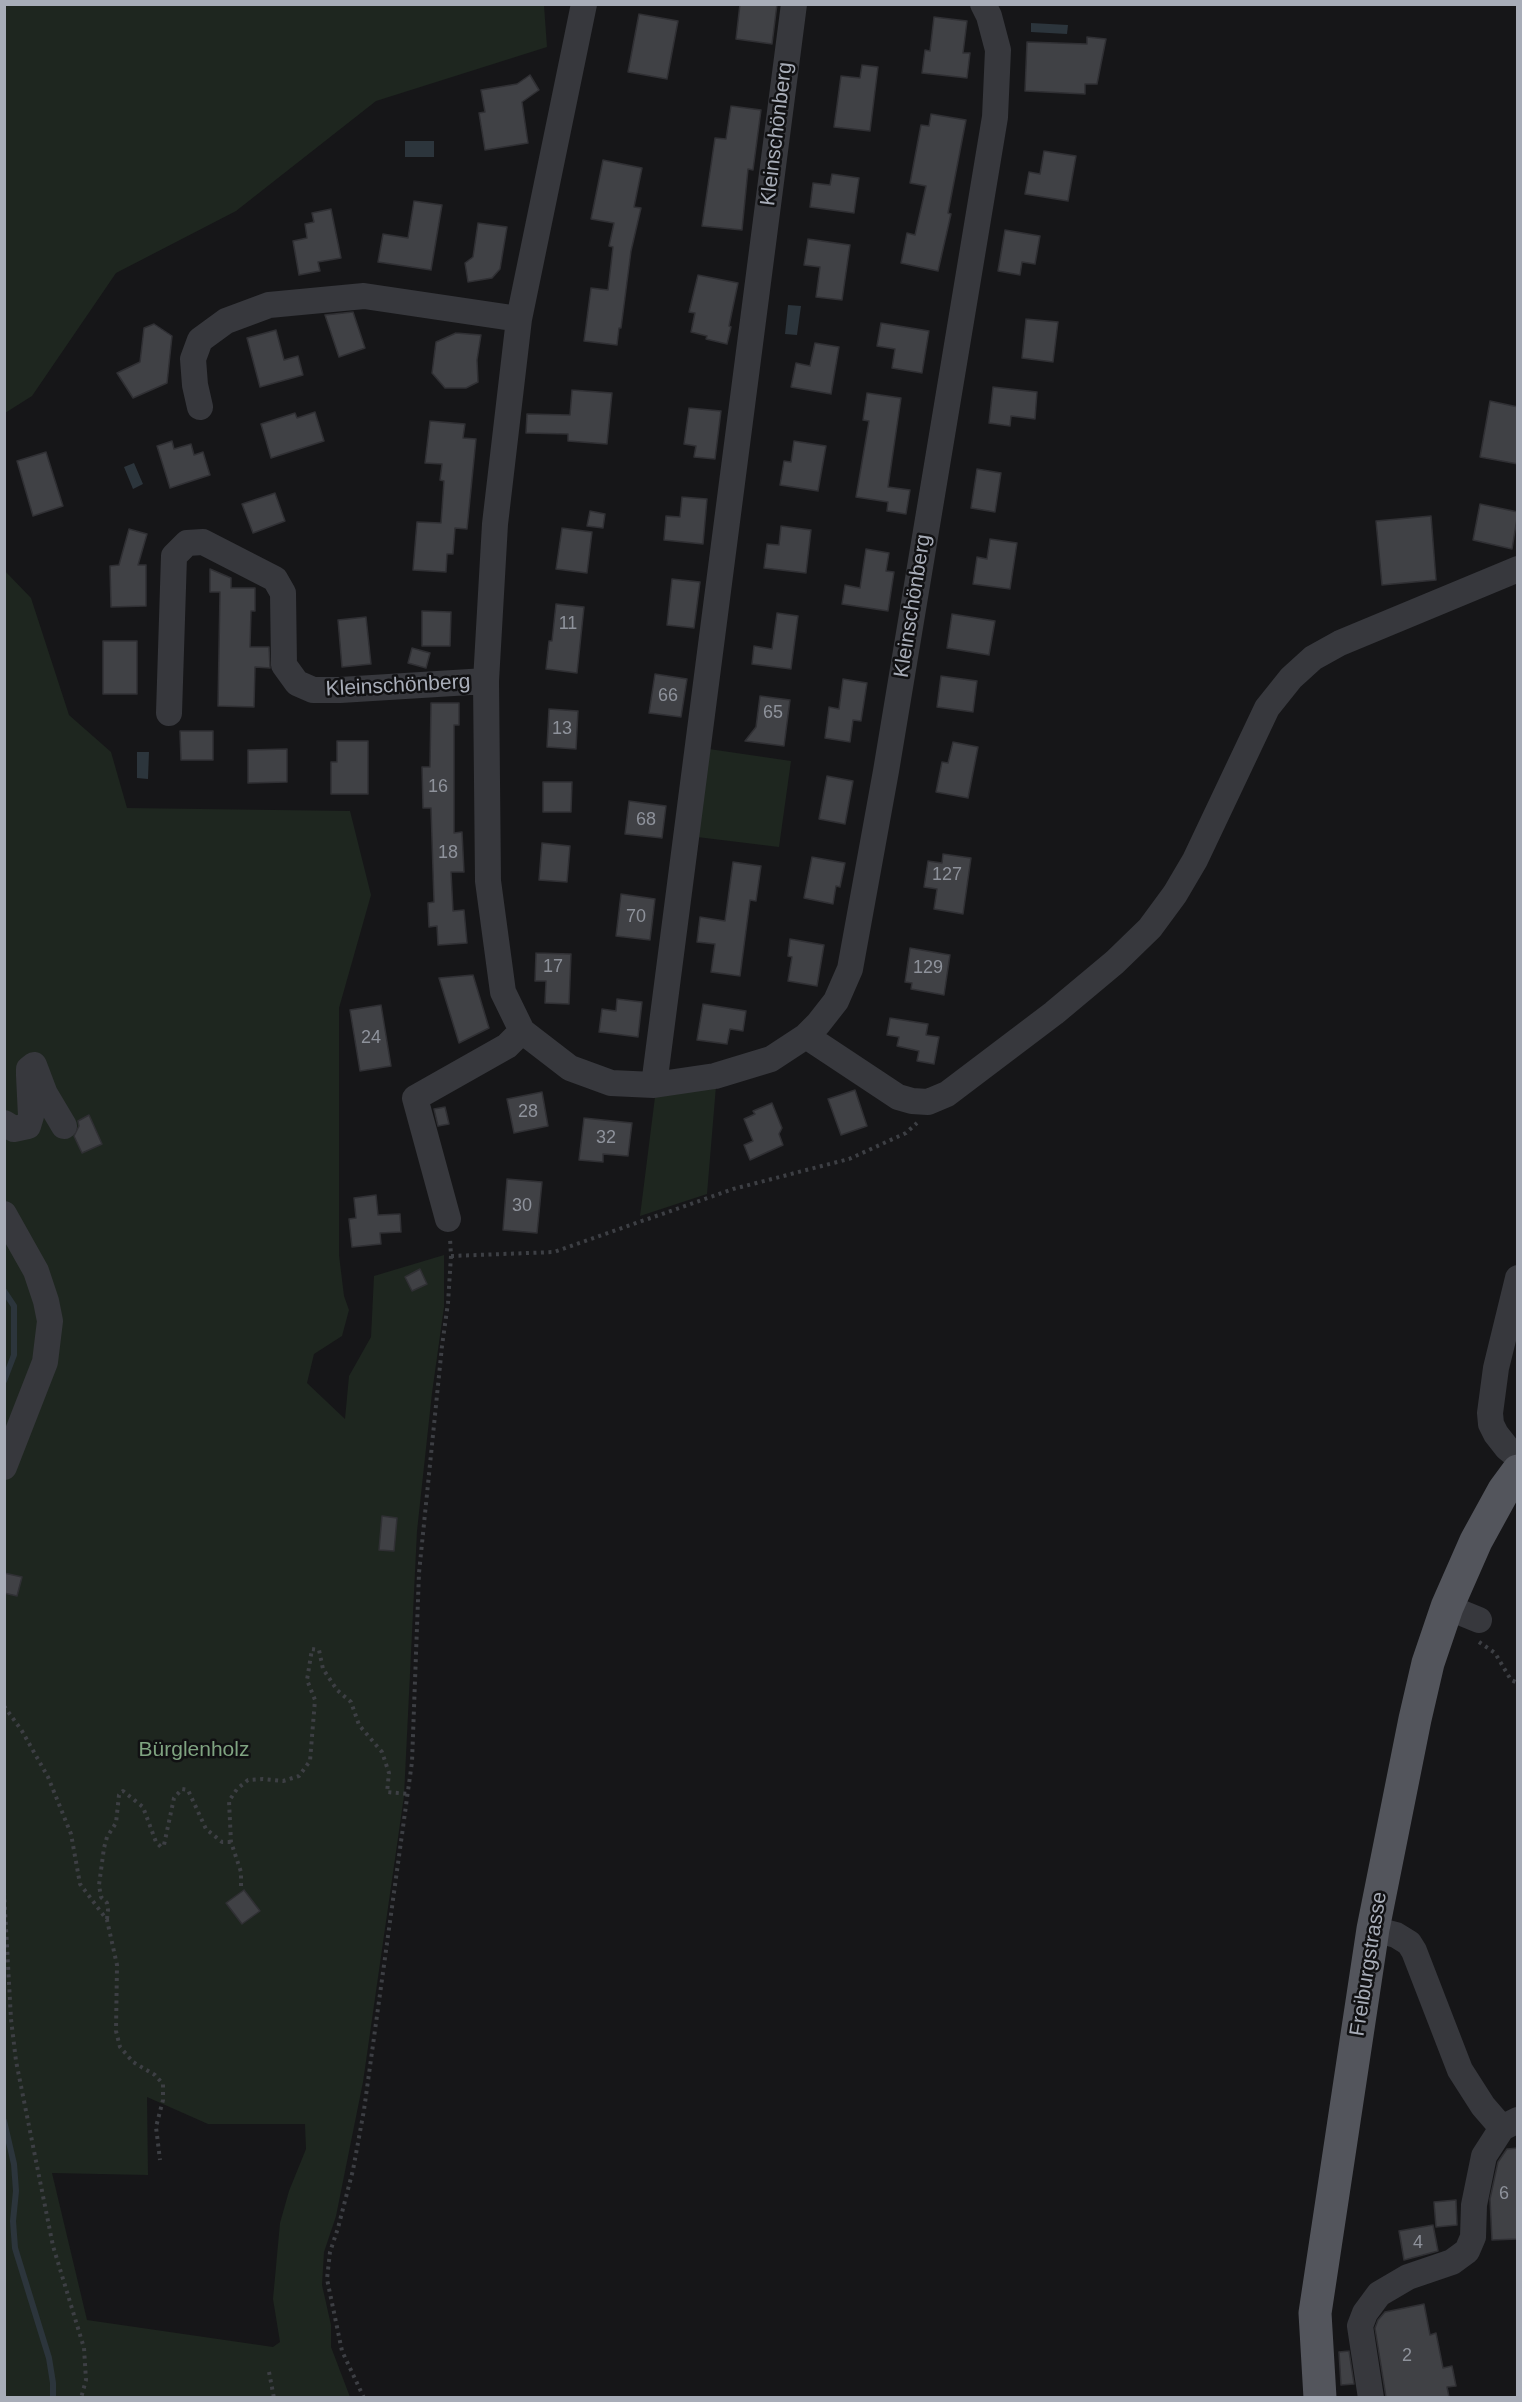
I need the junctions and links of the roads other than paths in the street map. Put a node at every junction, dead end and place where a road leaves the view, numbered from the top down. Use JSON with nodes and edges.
{"nodes":[{"id":1,"x":584,"y":4,"type":"edge"},
{"id":2,"x":794,"y":4,"type":"edge"},
{"id":3,"x":983,"y":4,"type":"edge"},
{"id":4,"x":519,"y":319,"type":"junction"},
{"id":5,"x":200,"y":406,"type":"dead end"},
{"id":6,"x":1518,"y":570,"type":"edge"},
{"id":7,"x":486,"y":681,"type":"junction"},
{"id":8,"x":169,"y":713,"type":"dead end"},
{"id":9,"x":522,"y":1031,"type":"junction"},
{"id":10,"x":806,"y":1036,"type":"junction"},
{"id":11,"x":654,"y":1085,"type":"junction"},
{"id":12,"x":4,"y":1123,"type":"edge"},
{"id":13,"x":64,"y":1126,"type":"dead end"},
{"id":14,"x":4,"y":1214,"type":"edge"},
{"id":15,"x":448,"y":1219,"type":"dead end"},
{"id":16,"x":1518,"y":1278,"type":"edge"},
{"id":17,"x":1518,"y":1457,"type":"edge"},
{"id":18,"x":4,"y":1467,"type":"edge"},
{"id":19,"x":1518,"y":1471,"type":"edge"},
{"id":20,"x":1447,"y":1607,"type":"junction"},
{"id":21,"x":1479,"y":1620,"type":"road end"},
{"id":22,"x":1373,"y":1929,"type":"junction"},
{"id":23,"x":1510,"y":2124,"type":"edge"},
{"id":24,"x":1320,"y":2397,"type":"edge"},
{"id":25,"x":1371,"y":2397,"type":"edge"}],
"edges":[{"from":1,"to":4,"type":"street","name":"Kleinschönberg"},
{"from":2,"to":11,"type":"street","name":"Kleinschönberg"},
{"from":3,"to":10,"type":"street","name":"Kleinschönberg"},
{"from":4,"to":5,"type":"street"},
{"from":4,"to":7,"type":"street","name":"Kleinschönberg"},
{"from":6,"to":10,"type":"street"},
{"from":7,"to":8,"type":"street","name":"Kleinschönberg"},
{"from":7,"to":9,"type":"street","name":"Kleinschönberg"},
{"from":9,"to":11,"type":"street","name":"Kleinschönberg"},
{"from":9,"to":15,"type":"street"},
{"from":10,"to":11,"type":"street","name":"Kleinschönberg"},
{"from":12,"to":13,"type":"street"},
{"from":14,"to":18,"type":"street"},
{"from":16,"to":17,"type":"street"},
{"from":19,"to":20,"type":"main road","name":"Freiburgstrasse"},
{"from":20,"to":21,"type":"street"},
{"from":20,"to":22,"type":"main road","name":"Freiburgstrasse"},
{"from":22,"to":23,"type":"street"},
{"from":22,"to":24,"type":"main road","name":"Freiburgstrasse"},
{"from":23,"to":25,"type":"street"}]}
